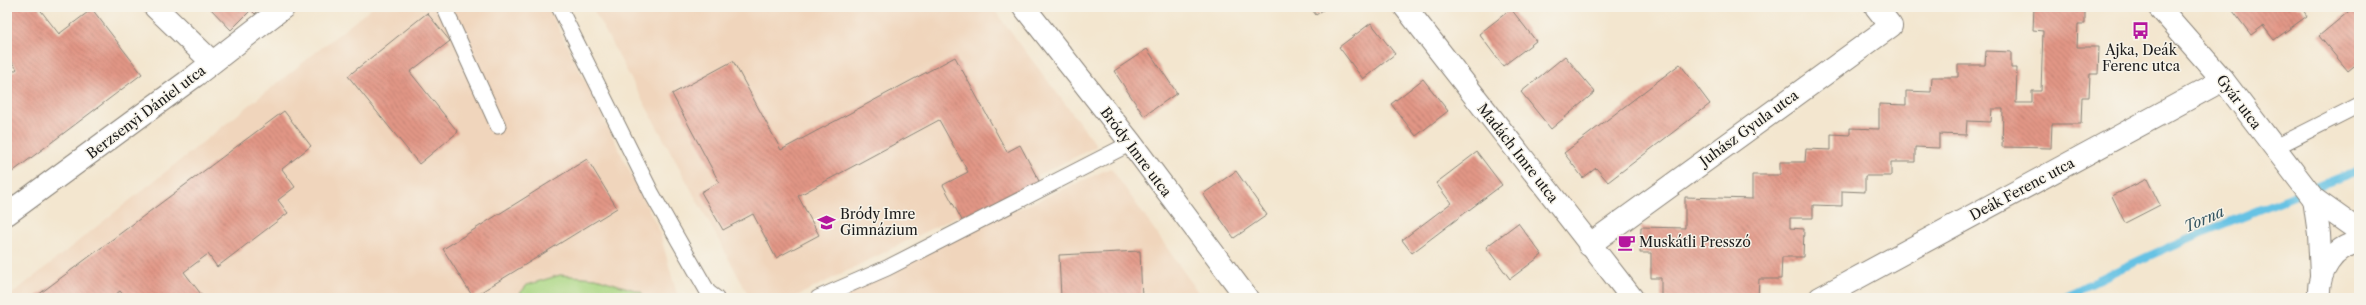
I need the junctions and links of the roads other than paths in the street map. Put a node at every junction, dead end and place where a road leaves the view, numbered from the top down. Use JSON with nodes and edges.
{"nodes":[{"id":1,"x":155,"y":7,"type":"edge"},
{"id":2,"x":284,"y":7,"type":"edge"},
{"id":3,"x":444,"y":7,"type":"edge"},
{"id":4,"x":560,"y":7,"type":"edge"},
{"id":5,"x":1024,"y":7,"type":"edge"},
{"id":6,"x":1406,"y":7,"type":"edge"},
{"id":7,"x":1876,"y":7,"type":"edge"},
{"id":8,"x":2159,"y":7,"type":"edge"},
{"id":9,"x":212,"y":62,"type":"junction"},
{"id":10,"x":2223,"y":80,"type":"junction"},
{"id":11,"x":2359,"y":105,"type":"edge"},
{"id":12,"x":498,"y":126,"type":"dead end"},
{"id":13,"x":1131,"y":143,"type":"junction"},
{"id":14,"x":2274,"y":148,"type":"junction"},
{"id":15,"x":2314,"y":199,"type":"junction"},
{"id":16,"x":7,"y":214,"type":"edge"},
{"id":17,"x":2359,"y":231,"type":"edge"},
{"id":18,"x":2359,"y":242,"type":"edge"},
{"id":19,"x":1589,"y":245,"type":"junction"},
{"id":20,"x":2321,"y":275,"type":"junction"},
{"id":21,"x":716,"y":298,"type":"edge"},
{"id":22,"x":818,"y":298,"type":"edge"},
{"id":23,"x":1247,"y":298,"type":"edge"},
{"id":24,"x":1632,"y":298,"type":"edge"},
{"id":25,"x":1820,"y":298,"type":"edge"},
{"id":26,"x":2319,"y":298,"type":"edge"}],
"edges":[{"from":1,"to":9,"type":"street"},
{"from":2,"to":9,"type":"street","name":"Berzsenyi Dániel utca"},
{"from":3,"to":12,"type":"lane"},
{"from":4,"to":21,"type":"lane"},
{"from":5,"to":13,"type":"street","name":"Bródy Imre utca"},
{"from":6,"to":19,"type":"street","name":"Madách Imre utca"},
{"from":7,"to":19,"type":"street","name":"Juhász Gyula utca"},
{"from":8,"to":10,"type":"street","name":"Gyár utca"},
{"from":9,"to":16,"type":"street","name":"Berzsenyi Dániel utca"},
{"from":10,"to":14,"type":"street","name":"Gyár utca"},
{"from":10,"to":25,"type":"street","name":"Deák Ferenc utca"},
{"from":11,"to":14,"type":"lane"},
{"from":13,"to":22,"type":"lane"},
{"from":13,"to":23,"type":"street","name":"Bródy Imre utca"},
{"from":14,"to":15,"type":"street","name":"Gyár utca"},
{"from":15,"to":17,"type":"street","name":"Gyár utca"},
{"from":15,"to":20,"type":"street","name":"Gyár utca"},
{"from":18,"to":20,"type":"street"},
{"from":19,"to":24,"type":"street","name":"Madách Imre utca"},
{"from":20,"to":26,"type":"street","name":"Gyár utca"}]}
